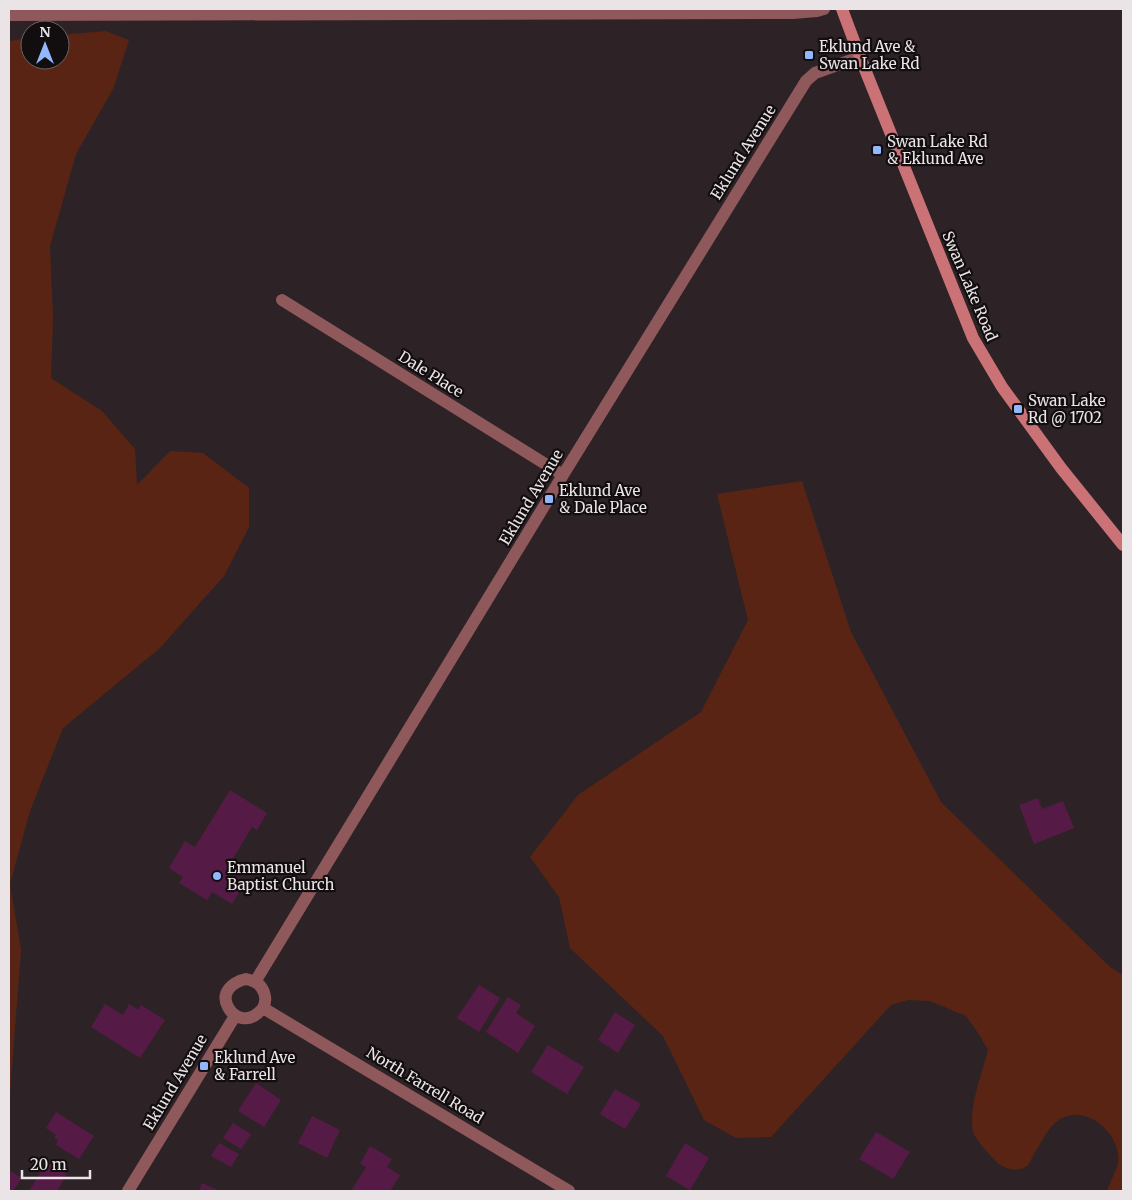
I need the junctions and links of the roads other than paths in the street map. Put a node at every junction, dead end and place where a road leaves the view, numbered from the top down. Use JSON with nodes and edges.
{"nodes":[{"id":1,"x":824,"y":9,"type":"edge"},
{"id":2,"x":842,"y":9,"type":"edge"},
{"id":3,"x":9,"y":15,"type":"edge"},
{"id":4,"x":860,"y":57,"type":"junction"},
{"id":5,"x":282,"y":300,"type":"dead end"},
{"id":6,"x":563,"y":475,"type":"junction"},
{"id":7,"x":1123,"y":545,"type":"edge"},
{"id":8,"x":255,"y":982,"type":"junction"},
{"id":9,"x":263,"y":1008,"type":"junction"},
{"id":10,"x":235,"y":1016,"type":"junction"},
{"id":11,"x":128,"y":1191,"type":"edge"},
{"id":12,"x":569,"y":1191,"type":"edge"}],
"edges":[{"from":1,"to":3,"type":"street"},
{"from":2,"to":4,"type":"street","name":"Swan Lake Road"},
{"from":4,"to":6,"type":"street","name":"Eklund Avenue"},
{"from":4,"to":7,"type":"street","name":"Swan Lake Road"},
{"from":5,"to":6,"type":"street","name":"Dale Place"},
{"from":6,"to":8,"type":"street","name":"Eklund Avenue"},
{"from":8,"to":9,"type":"street"},
{"from":8,"to":10,"type":"street"},
{"from":9,"to":10,"type":"street"},
{"from":9,"to":12,"type":"street","name":"North Farrell Road"},
{"from":10,"to":11,"type":"street","name":"Eklund Avenue"}]}
